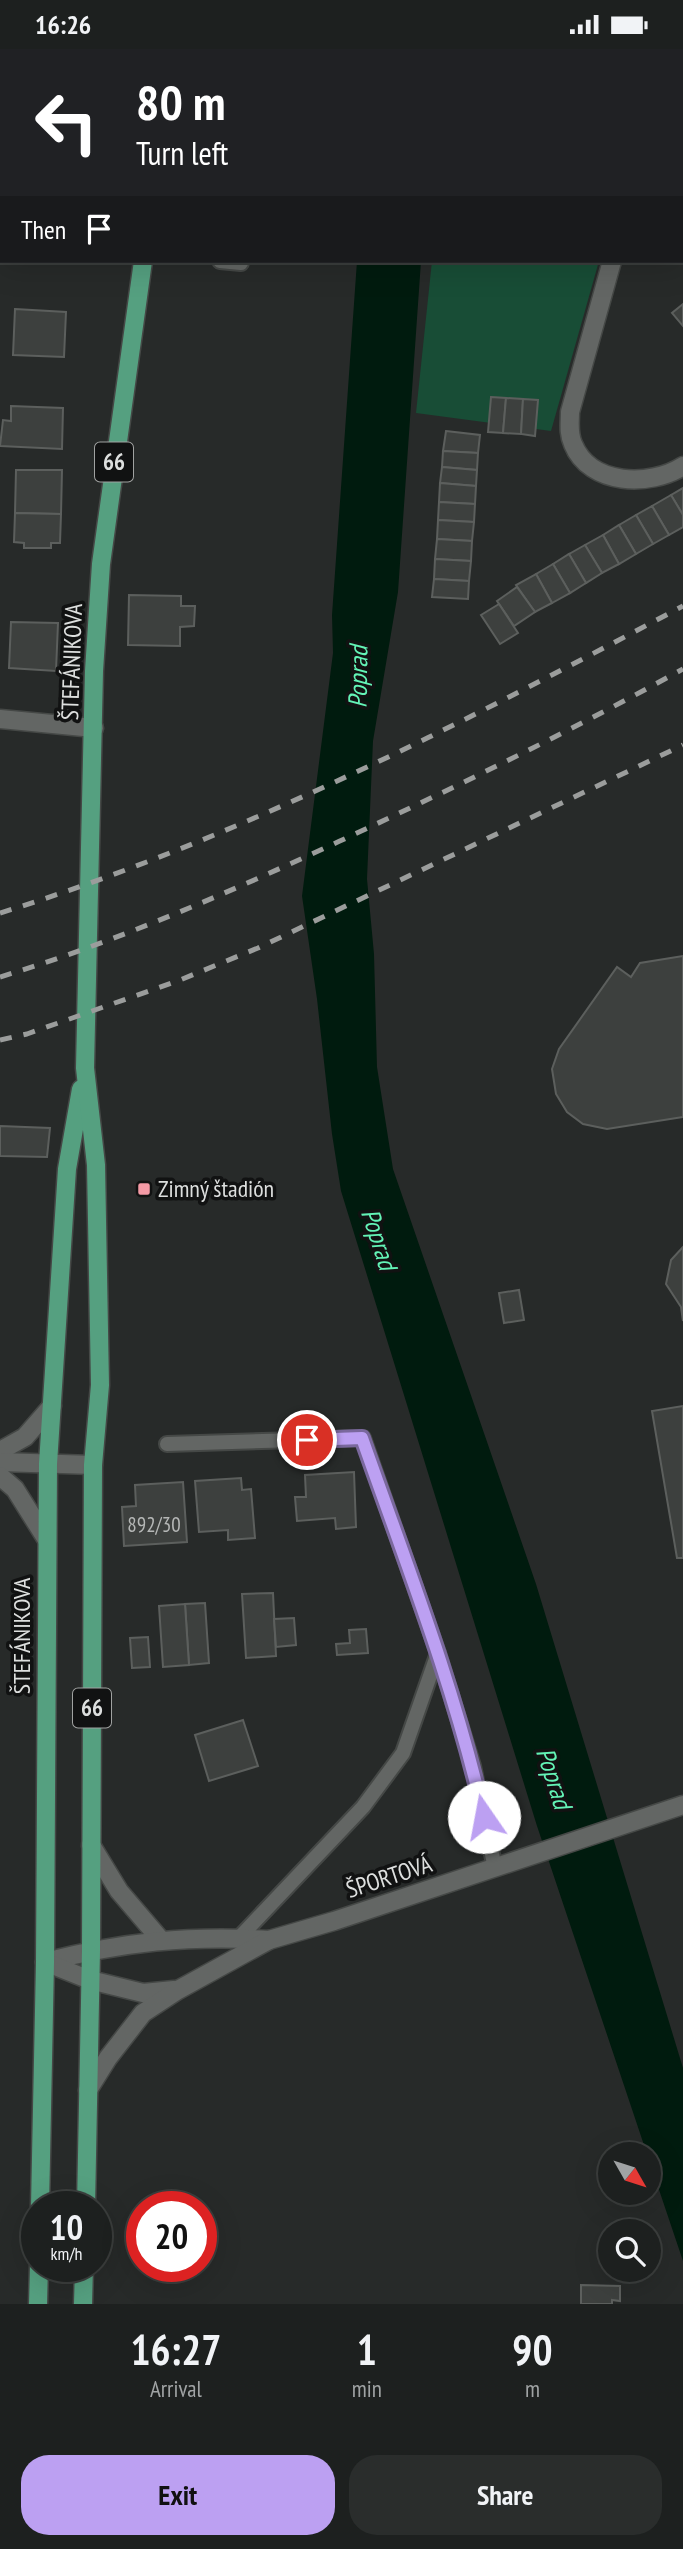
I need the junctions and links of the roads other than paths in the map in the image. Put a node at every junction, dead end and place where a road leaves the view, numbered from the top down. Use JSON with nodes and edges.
{"nodes":[{"id":1,"x":144,"y":263,"type":"edge"},
{"id":2,"x":611,"y":263,"type":"edge"},
{"id":3,"x":683,"y":466,"type":"edge"},
{"id":4,"x":0,"y":719,"type":"edge"},
{"id":5,"x":94,"y":728,"type":"junction"},
{"id":6,"x":85,"y":1068,"type":"junction"},
{"id":7,"x":52,"y":1406,"type":"junction"},
{"id":8,"x":167,"y":1444,"type":"dead end"},
{"id":9,"x":0,"y":1451,"type":"edge"},
{"id":10,"x":0,"y":1462,"type":"edge"},
{"id":11,"x":48,"y":1464,"type":"junction"},
{"id":12,"x":93,"y":1465,"type":"junction"},
{"id":13,"x":0,"y":1476,"type":"edge"},
{"id":14,"x":47,"y":1539,"type":"junction"},
{"id":15,"x":438,"y":1653,"type":"junction"},
{"id":16,"x":683,"y":1805,"type":"edge"},
{"id":17,"x":91,"y":1845,"type":"junction"},
{"id":18,"x":503,"y":1866,"type":"junction"},
{"id":19,"x":239,"y":1938,"type":"junction"},
{"id":20,"x":160,"y":1939,"type":"junction"},
{"id":21,"x":269,"y":1940,"type":"junction"},
{"id":22,"x":91,"y":1950,"type":"junction"},
{"id":23,"x":45,"y":1962,"type":"junction"},
{"id":24,"x":90,"y":1980,"type":"junction"},
{"id":25,"x":178,"y":1990,"type":"junction"},
{"id":26,"x":89,"y":2090,"type":"junction"},
{"id":27,"x":40,"y":2191,"type":"edge"},
{"id":28,"x":86,"y":2191,"type":"edge"},
{"id":29,"x":39,"y":2282,"type":"edge"},
{"id":30,"x":84,"y":2282,"type":"edge"},
{"id":31,"x":38,"y":2304,"type":"edge"},
{"id":32,"x":83,"y":2304,"type":"edge"}],
"edges":[{"from":1,"to":5,"type":"main road","name":"ŠTEFÁNIKOVA","number":"66"},
{"from":2,"to":3,"type":"street"},
{"from":4,"to":5,"type":"street"},
{"from":5,"to":6,"type":"main road","name":"ŠTEFÁNIKOVA"},
{"from":6,"to":7,"type":"main road","name":"ŠTEFÁNIKOVA","number":"66"},
{"from":6,"to":12,"type":"main road","name":"ŠTEFÁNIKOVA"},
{"from":7,"to":9,"type":"street"},
{"from":7,"to":11,"type":"main road","name":"ŠTEFÁNIKOVA","number":"66"},
{"from":8,"to":15,"type":"lane"},
{"from":10,"to":11,"type":"street"},
{"from":11,"to":12,"type":"street"},
{"from":11,"to":14,"type":"main road","name":"ŠTEFÁNIKOVA","number":"66"},
{"from":12,"to":17,"type":"main road","name":"ŠTEFÁNIKOVA","number":"66"},
{"from":13,"to":14,"type":"street"},
{"from":14,"to":23,"type":"main road","name":"ŠTEFÁNIKOVA","number":"66"},
{"from":15,"to":18,"type":"lane"},
{"from":15,"to":19,"type":"lane"},
{"from":16,"to":18,"type":"street","name":"ŠPORTOVÁ"},
{"from":17,"to":20,"type":"street"},
{"from":17,"to":22,"type":"main road","name":"ŠTEFÁNIKOVA","number":"66"},
{"from":18,"to":21,"type":"street","name":"ŠPORTOVÁ"},
{"from":19,"to":20,"type":"street"},
{"from":19,"to":21,"type":"street"},
{"from":20,"to":22,"type":"street"},
{"from":21,"to":25,"type":"street"},
{"from":22,"to":23,"type":"street"},
{"from":22,"to":24,"type":"main road","name":"ŠTEFÁNIKOVA","number":"66"},
{"from":23,"to":24,"type":"street"},
{"from":23,"to":27,"type":"main road","name":"ŠTEFÁNIKOVA","number":"66"},
{"from":24,"to":25,"type":"street"},
{"from":24,"to":26,"type":"main road","name":"ŠTEFÁNIKOVA","number":"66"},
{"from":25,"to":26,"type":"street"},
{"from":26,"to":28,"type":"main road","name":"ŠTEFÁNIKOVA","number":"66"},
{"from":29,"to":31,"type":"main road"},
{"from":30,"to":32,"type":"main road"}]}
